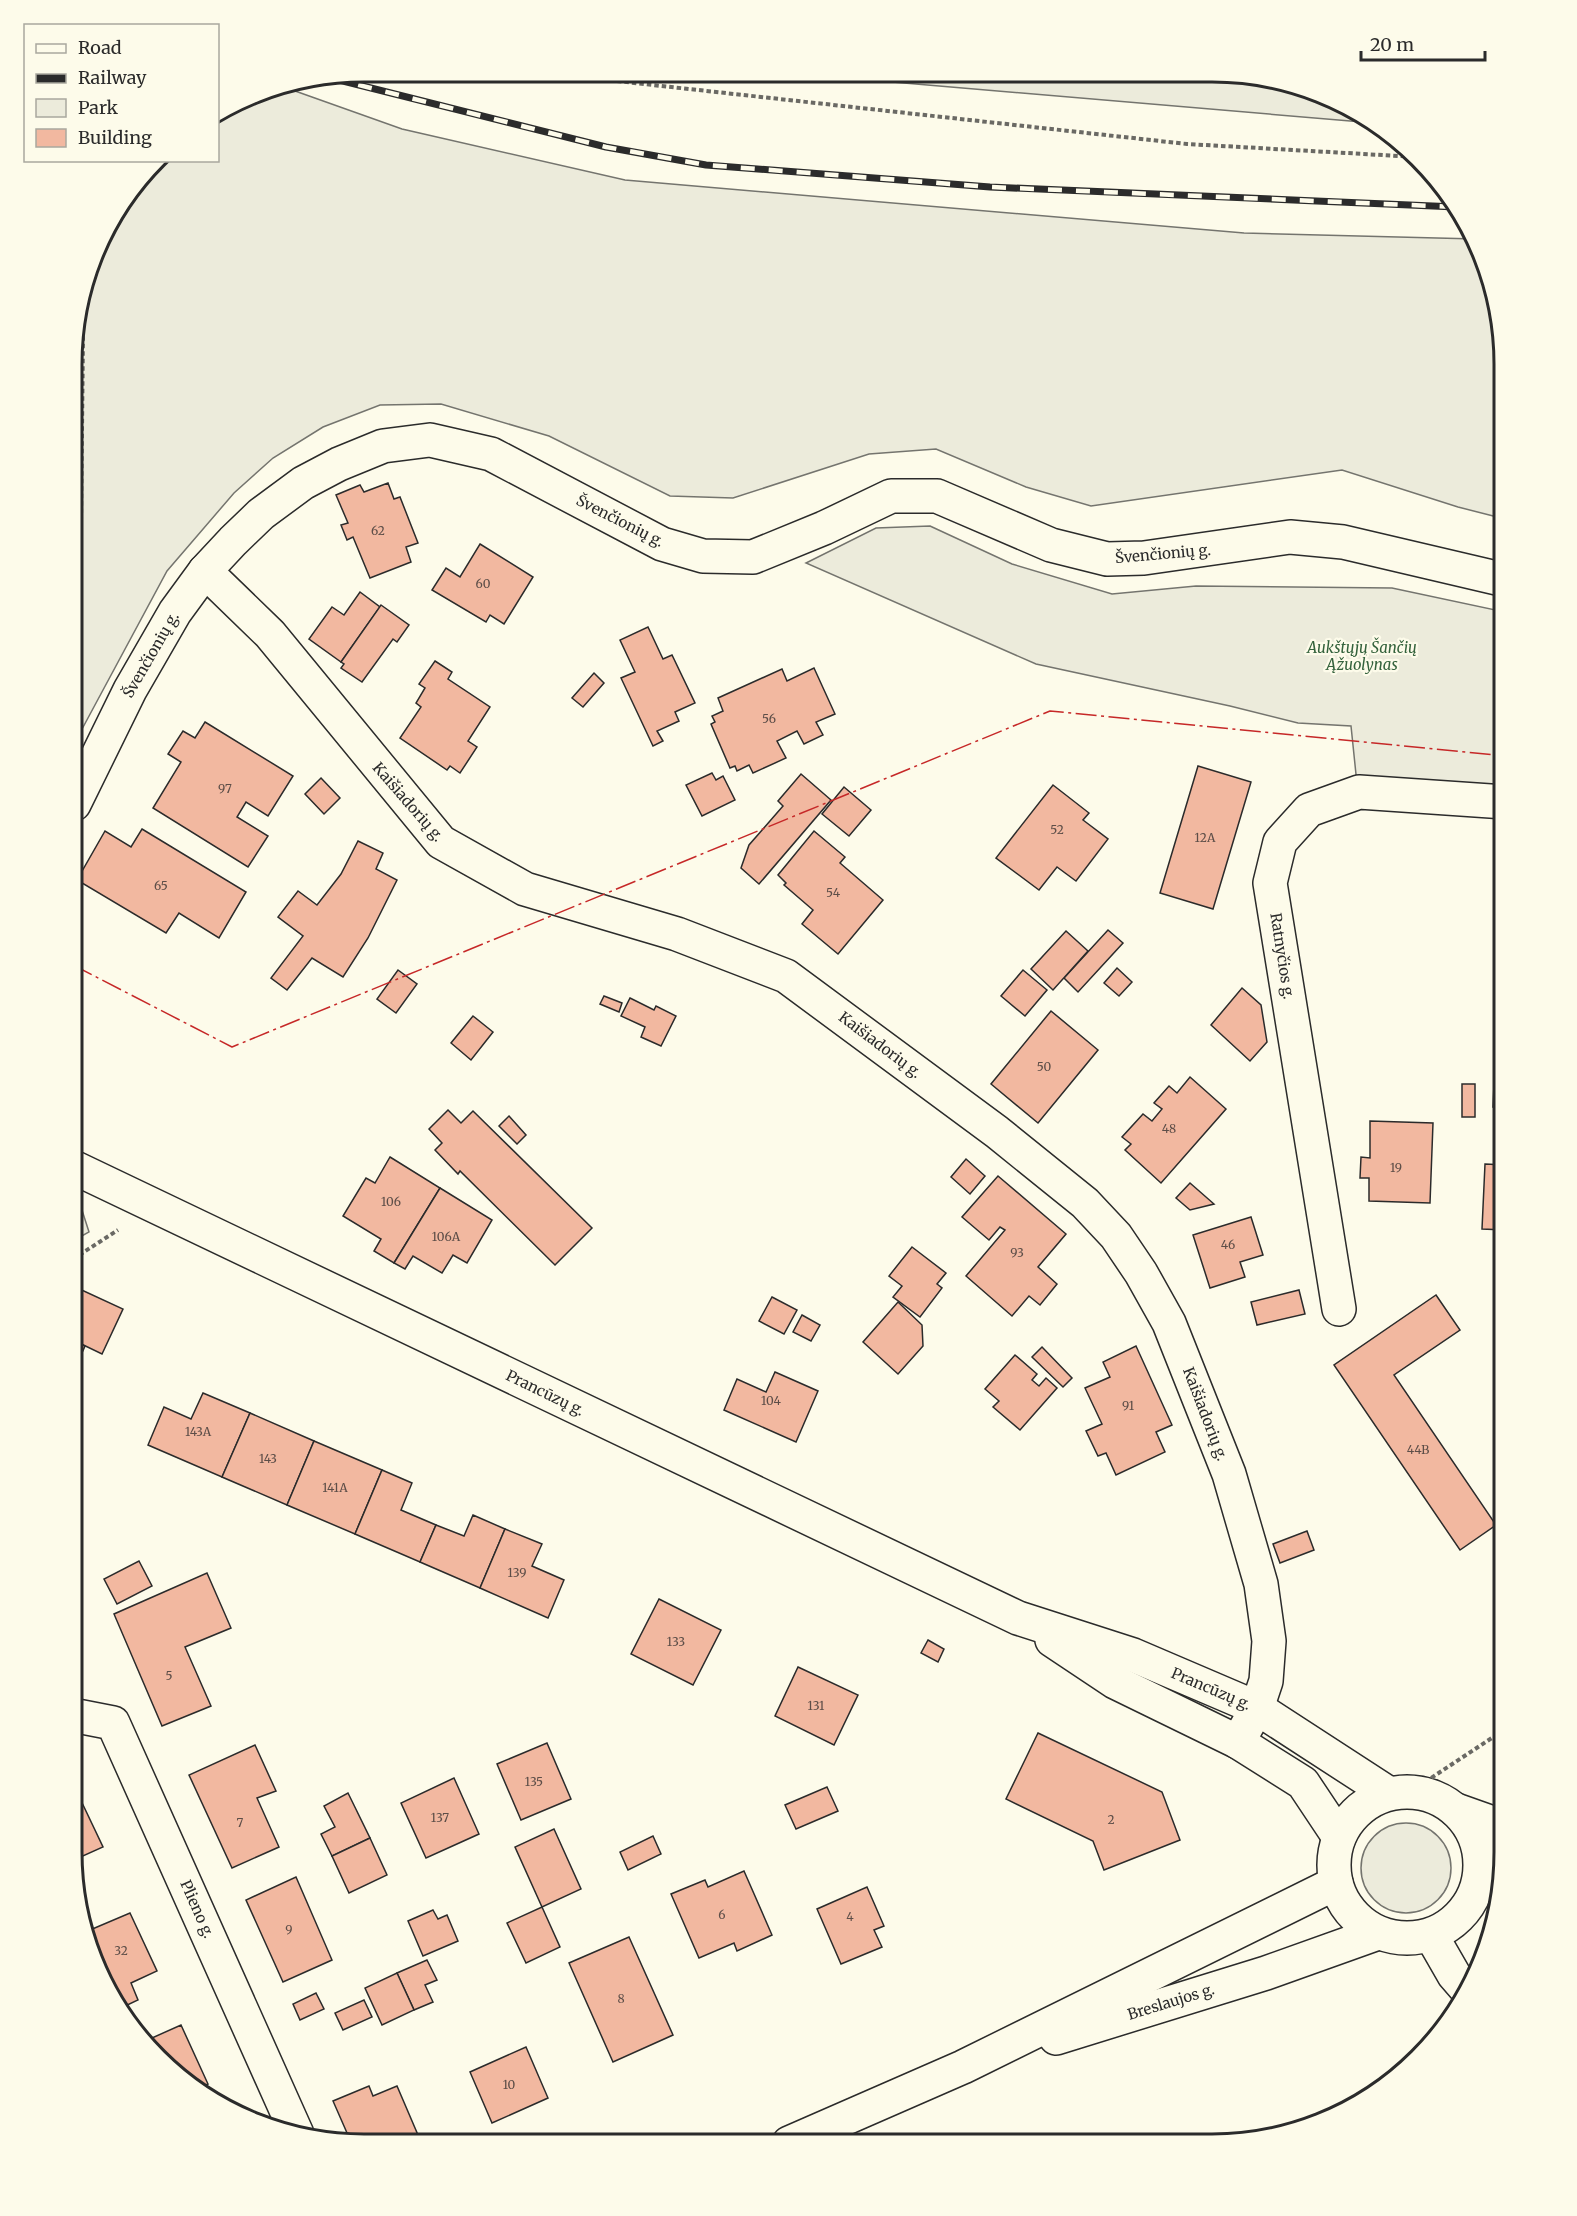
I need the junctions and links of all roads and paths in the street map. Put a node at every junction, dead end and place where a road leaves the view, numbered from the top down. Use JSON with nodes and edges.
{"nodes":[{"id":1,"x":626,"y":82,"type":"edge"},
{"id":2,"x":1402,"y":156,"type":"edge"},
{"id":3,"x":83,"y":348,"type":"edge"},
{"id":4,"x":82,"y":431,"type":"edge"},
{"id":5,"x":205,"y":571,"type":"junction"},
{"id":6,"x":1494,"y":577,"type":"edge"},
{"id":7,"x":82,"y":788,"type":"edge"},
{"id":8,"x":1494,"y":801,"type":"edge"},
{"id":9,"x":82,"y":1171,"type":"edge"},
{"id":10,"x":155,"y":1206,"type":"junction"},
{"id":11,"x":82,"y":1253,"type":"edge"},
{"id":12,"x":1339,"y":1310,"type":"dead end"},
{"id":13,"x":1018,"y":1618,"type":"junction"},
{"id":14,"x":1257,"y":1708,"type":"junction"},
{"id":15,"x":82,"y":1717,"type":"edge"},
{"id":16,"x":1494,"y":1736,"type":"edge"},
{"id":17,"x":1238,"y":1742,"type":"junction"},
{"id":18,"x":1400,"y":1792,"type":"junction"},
{"id":19,"x":1456,"y":1809,"type":"junction"},
{"id":20,"x":1494,"y":1823,"type":"edge"},
{"id":21,"x":1339,"y":1837,"type":"junction"},
{"id":22,"x":1336,"y":1883,"type":"junction"},
{"id":23,"x":1487,"y":1897,"type":"edge"},
{"id":24,"x":1378,"y":1933,"type":"junction"},
{"id":25,"x":1431,"y":1935,"type":"junction"},
{"id":26,"x":1461,"y":1983,"type":"edge"},
{"id":27,"x":963,"y":2067,"type":"junction"},
{"id":28,"x":293,"y":2124,"type":"edge"},
{"id":29,"x":810,"y":2134,"type":"edge"}],
"edges":[{"from":1,"to":2,"type":"path"},
{"from":3,"to":4,"type":"path"},
{"from":5,"to":6,"type":"street","name":"Švenčionių g."},
{"from":5,"to":7,"type":"street","name":"Švenčionių g."},
{"from":5,"to":14,"type":"street","name":"Kaišiadorių g."},
{"from":8,"to":12,"type":"street","name":"Ratnyčios g."},
{"from":9,"to":10,"type":"street","name":"Prancūzų g."},
{"from":10,"to":11,"type":"path"},
{"from":10,"to":13,"type":"street","name":"Prancūzų g."},
{"from":13,"to":14,"type":"street","name":"Prancūzų g."},
{"from":13,"to":17,"type":"street","name":"Prancūzų g."},
{"from":14,"to":17,"type":"street","name":"Kaišiadorių g."},
{"from":14,"to":18,"type":"street","name":"Prancūzų g."},
{"from":15,"to":28,"type":"street","name":"Plieno g."},
{"from":16,"to":18,"type":"path"},
{"from":17,"to":21,"type":"street","name":"Prancūzų g."},
{"from":18,"to":19,"type":"street"},
{"from":18,"to":21,"type":"street"},
{"from":19,"to":20,"type":"street"},
{"from":19,"to":23,"type":"street"},
{"from":21,"to":22,"type":"street"},
{"from":22,"to":24,"type":"street"},
{"from":22,"to":27,"type":"street","name":"Breslaujos g."},
{"from":23,"to":25,"type":"street"},
{"from":24,"to":25,"type":"street"},
{"from":24,"to":27,"type":"street","name":"Breslaujos g."},
{"from":25,"to":26,"type":"street"},
{"from":27,"to":29,"type":"street","name":"Breslaujos g."}]}
